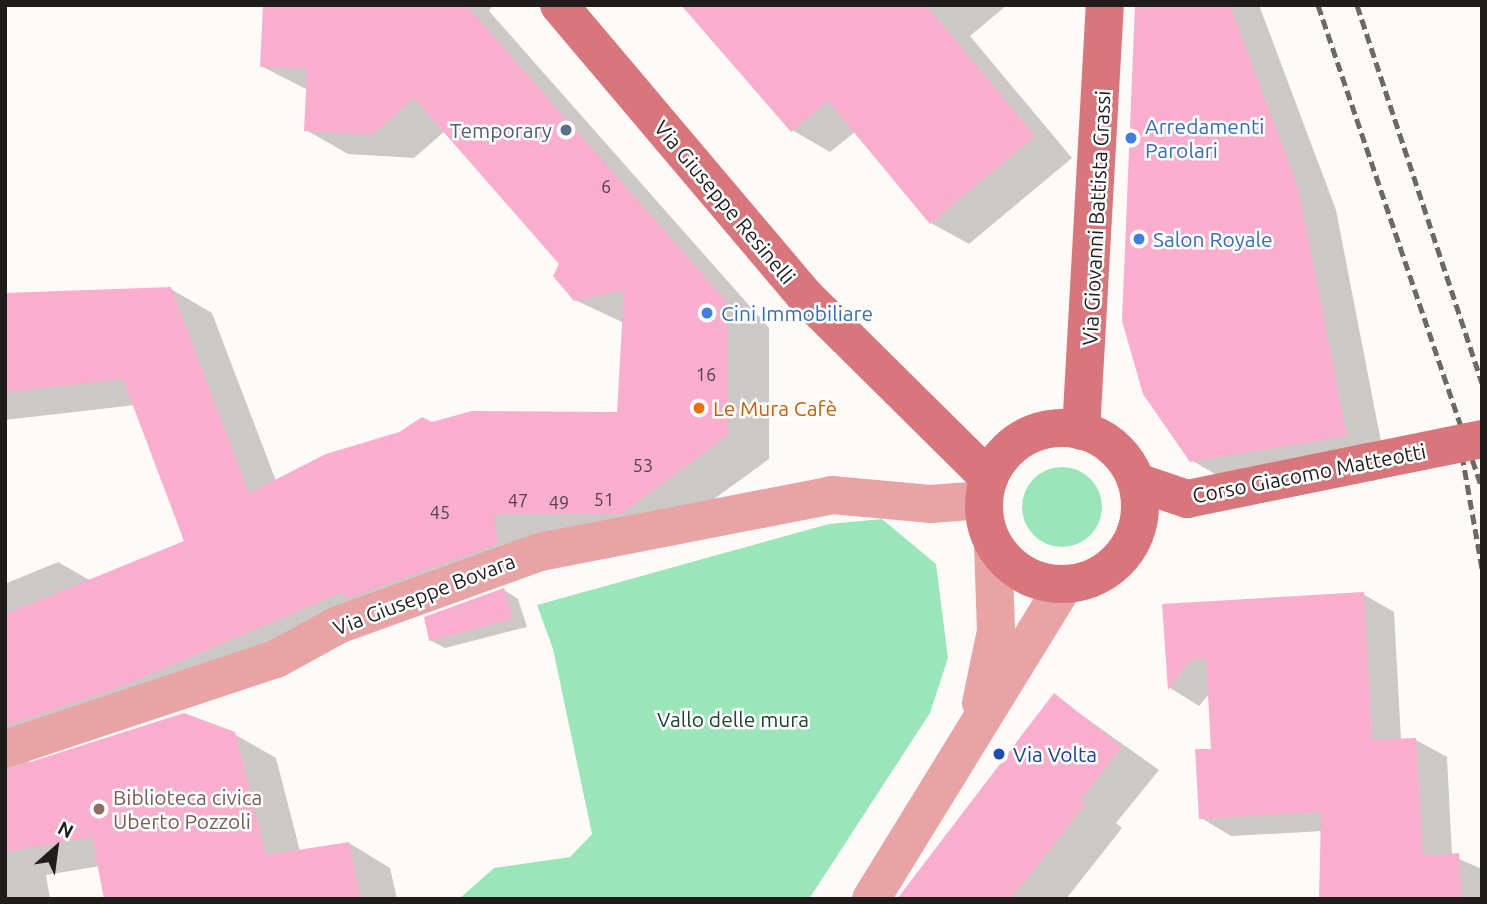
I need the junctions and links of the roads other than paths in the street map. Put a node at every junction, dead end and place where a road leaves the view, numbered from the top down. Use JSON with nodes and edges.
{"nodes":[{"id":1,"x":559,"y":5,"type":"edge"},
{"id":2,"x":1105,"y":5,"type":"edge"},
{"id":3,"x":1081,"y":430,"type":"junction"},
{"id":4,"x":1482,"y":439,"type":"edge"},
{"id":5,"x":1137,"y":482,"type":"junction"},
{"id":6,"x":987,"y":489,"type":"junction"},
{"id":7,"x":993,"y":542,"type":"junction"},
{"id":8,"x":1065,"y":584,"type":"junction"},
{"id":9,"x":977,"y":719,"type":"junction"},
{"id":10,"x":5,"y":749,"type":"edge"},
{"id":11,"x":871,"y":899,"type":"edge"}],
"edges":[{"from":1,"to":6,"type":"street","name":"Via Giuseppe Resinelli"},
{"from":2,"to":3,"type":"street","name":"Via Giovanni Battista Grassi"},
{"from":3,"to":5,"type":"street"},
{"from":3,"to":6,"type":"street"},
{"from":4,"to":5,"type":"street","name":"Corso Giacomo Matteotti","bridge":true},
{"from":5,"to":8,"type":"street"},
{"from":6,"to":7,"type":"street"},
{"from":6,"to":10,"type":"street","name":"Via Giuseppe Bovara"},
{"from":7,"to":8,"type":"street"},
{"from":7,"to":9,"type":"street"},
{"from":8,"to":9,"type":"street"},
{"from":9,"to":11,"type":"street"}]}
